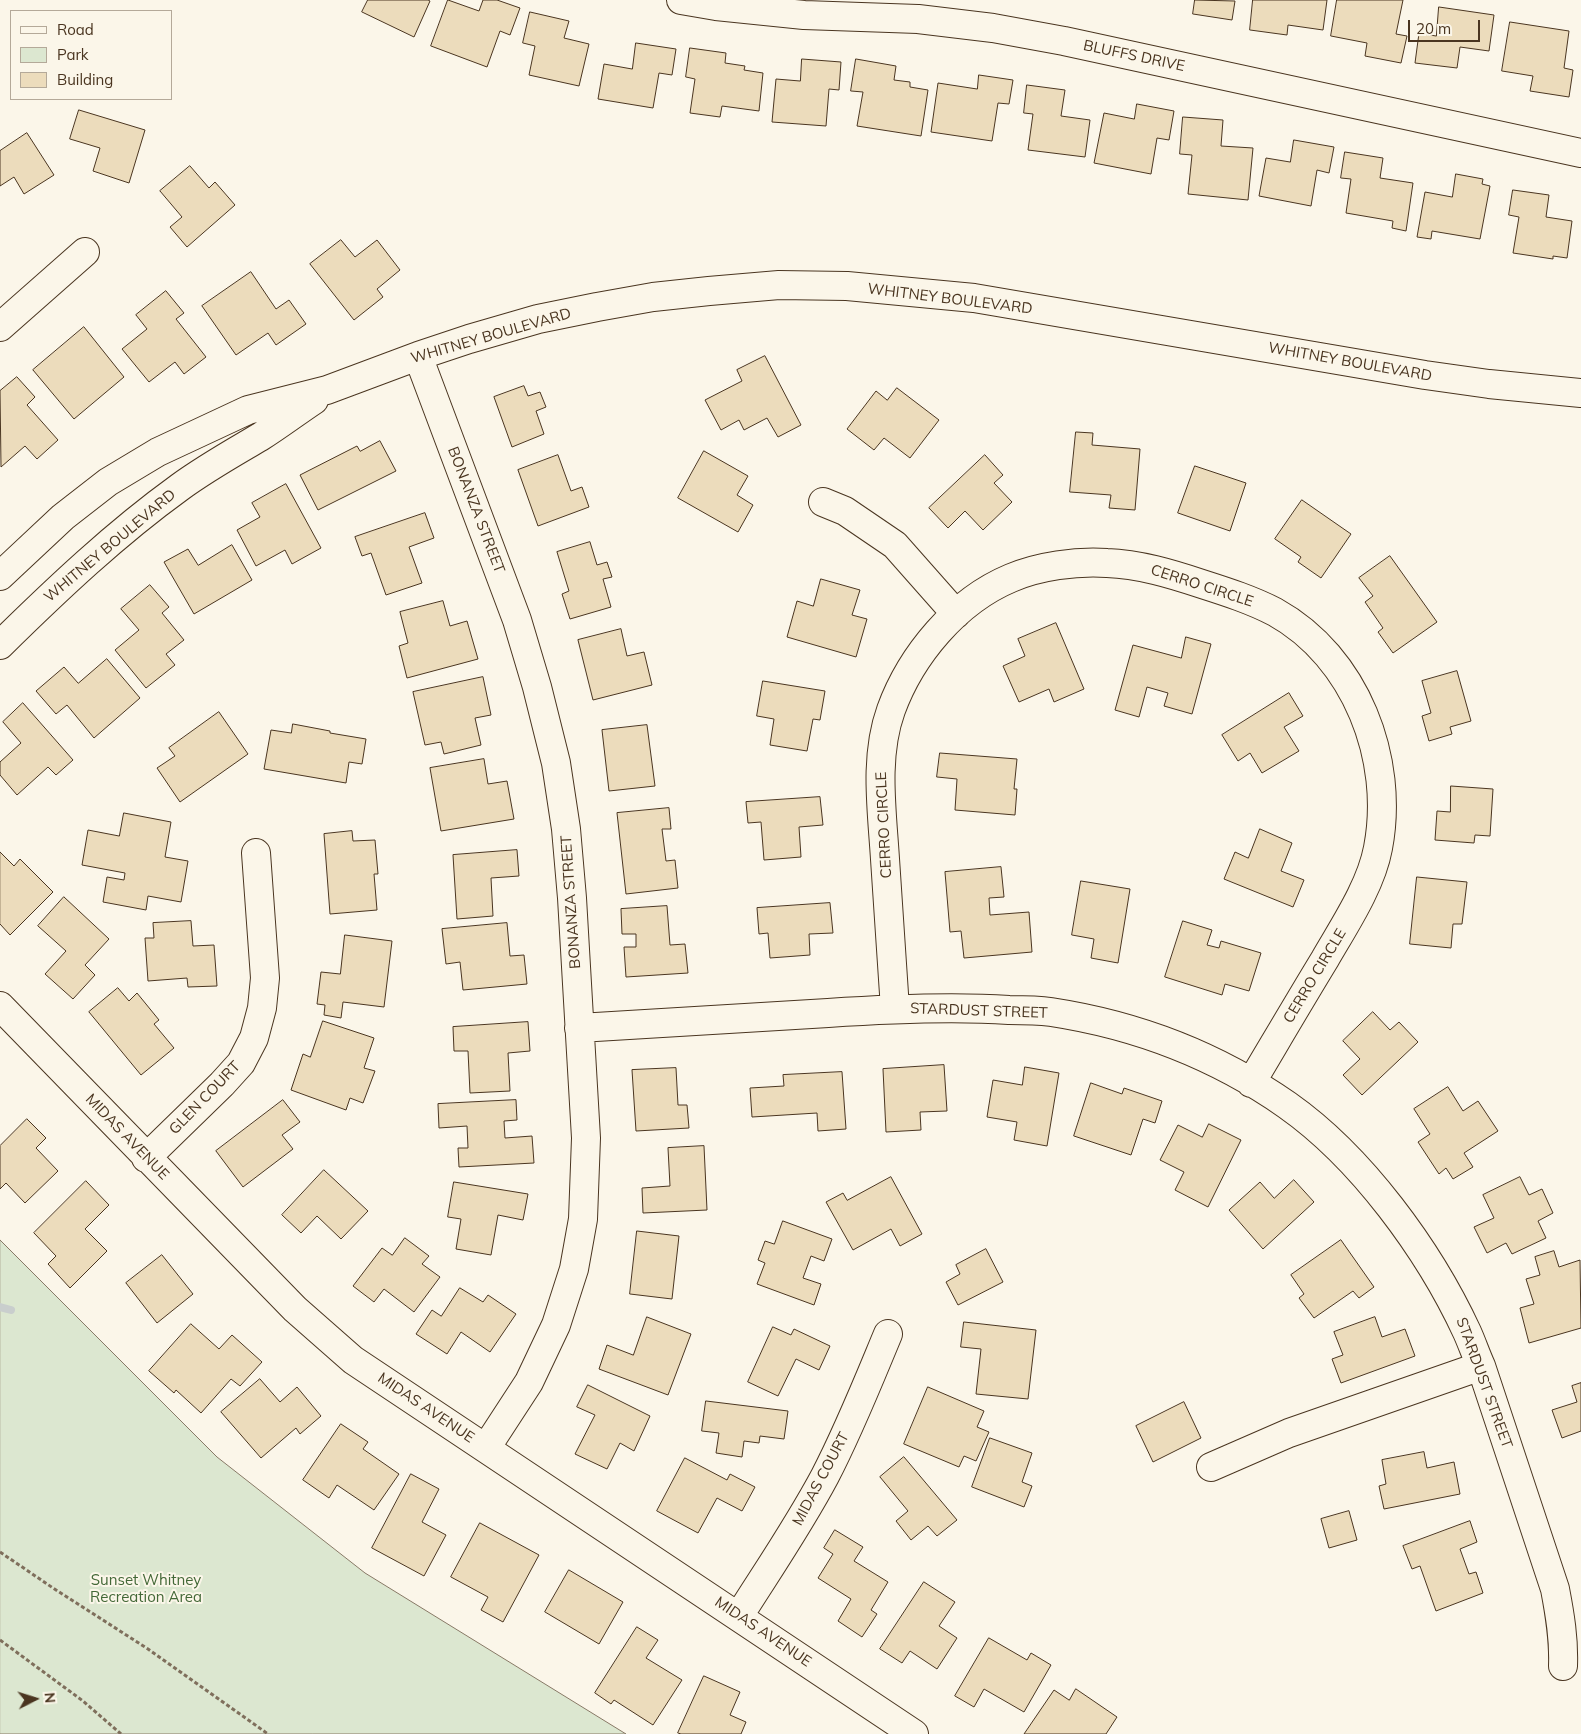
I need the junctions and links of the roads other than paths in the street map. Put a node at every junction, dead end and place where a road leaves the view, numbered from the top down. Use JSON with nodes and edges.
{"nodes":[{"id":1,"x":681,"y":0,"type":"edge"},
{"id":2,"x":1581,"y":153,"type":"edge"},
{"id":3,"x":85,"y":252,"type":"dead end"},
{"id":4,"x":0,"y":326,"type":"edge"},
{"id":5,"x":418,"y":356,"type":"junction"},
{"id":6,"x":327,"y":390,"type":"junction"},
{"id":7,"x":1581,"y":392,"type":"edge"},
{"id":8,"x":823,"y":502,"type":"dead end"},
{"id":9,"x":0,"y":576,"type":"edge"},
{"id":10,"x":956,"y":614,"type":"junction"},
{"id":11,"x":0,"y":645,"type":"edge"},
{"id":12,"x":256,"y":853,"type":"dead end"},
{"id":13,"x":0,"y":1006,"type":"edge"},
{"id":14,"x":895,"y":1009,"type":"junction"},
{"id":15,"x":579,"y":1028,"type":"junction"},
{"id":16,"x":1251,"y":1082,"type":"junction"},
{"id":17,"x":146,"y":1158,"type":"junction"},
{"id":18,"x":888,"y":1334,"type":"dead end"},
{"id":19,"x":1481,"y":1366,"type":"junction"},
{"id":20,"x":486,"y":1448,"type":"junction"},
{"id":21,"x":1211,"y":1467,"type":"dead end"},
{"id":22,"x":738,"y":1616,"type":"junction"},
{"id":23,"x":1563,"y":1666,"type":"dead end"},
{"id":24,"x":914,"y":1734,"type":"edge"}],
"edges":[{"from":1,"to":2,"type":"street","name":"BLUFFS DRIVE"},
{"from":3,"to":4,"type":"street"},
{"from":5,"to":6,"type":"street","name":"WHITNEY BOULEVARD"},
{"from":5,"to":7,"type":"street","name":"WHITNEY BOULEVARD"},
{"from":5,"to":15,"type":"street","name":"BONANZA STREET"},
{"from":6,"to":9,"type":"street","name":"WHITNEY BOULEVARD"},
{"from":6,"to":11,"type":"street","name":"WHITNEY BOULEVARD"},
{"from":8,"to":10,"type":"street"},
{"from":10,"to":14,"type":"street","name":"CERRO CIRCLE"},
{"from":10,"to":16,"type":"street","name":"CERRO CIRCLE"},
{"from":12,"to":17,"type":"street","name":"GLEN COURT"},
{"from":13,"to":17,"type":"street","name":"MIDAS AVENUE"},
{"from":14,"to":15,"type":"street","name":"STARDUST STREET"},
{"from":14,"to":16,"type":"street","name":"STARDUST STREET"},
{"from":15,"to":20,"type":"street","name":"BONANZA STREET"},
{"from":16,"to":19,"type":"street","name":"STARDUST STREET"},
{"from":17,"to":20,"type":"street","name":"MIDAS AVENUE"},
{"from":18,"to":22,"type":"street","name":"MIDAS COURT"},
{"from":19,"to":21,"type":"street"},
{"from":19,"to":23,"type":"street","name":"STARDUST STREET"},
{"from":20,"to":22,"type":"street","name":"MIDAS AVENUE"},
{"from":22,"to":24,"type":"street","name":"MIDAS AVENUE"}]}
